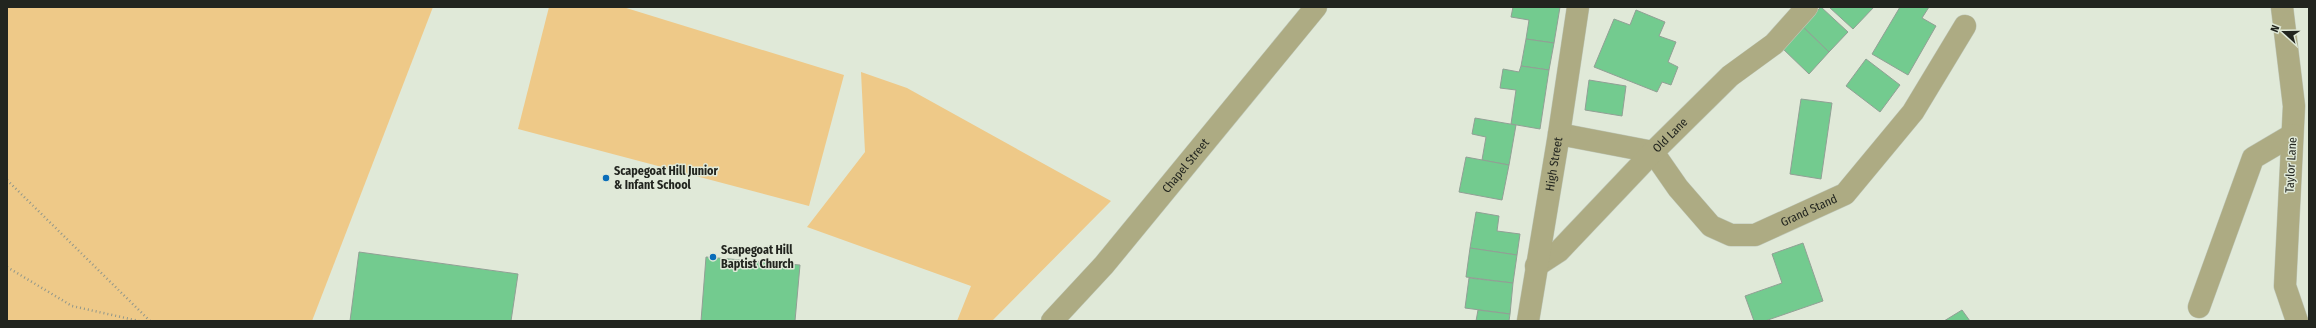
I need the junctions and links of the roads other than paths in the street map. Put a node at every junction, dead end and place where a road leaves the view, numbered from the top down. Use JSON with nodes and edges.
{"nodes":[{"id":1,"x":1316,"y":7,"type":"edge"},
{"id":2,"x":1578,"y":7,"type":"edge"},
{"id":3,"x":1807,"y":7,"type":"edge"},
{"id":4,"x":2282,"y":7,"type":"edge"},
{"id":5,"x":1965,"y":26,"type":"dead end"},
{"id":6,"x":1559,"y":134,"type":"junction"},
{"id":7,"x":2292,"y":135,"type":"junction"},
{"id":8,"x":1653,"y":152,"type":"junction"},
{"id":9,"x":1536,"y":266,"type":"junction"},
{"id":10,"x":2199,"y":307,"type":"dead end"},
{"id":11,"x":1052,"y":321,"type":"edge"},
{"id":12,"x":1528,"y":321,"type":"edge"},
{"id":13,"x":2297,"y":321,"type":"edge"}],
"edges":[{"from":1,"to":11,"type":"street","name":"Chapel Street"},
{"from":2,"to":6,"type":"street","name":"High Street"},
{"from":3,"to":8,"type":"street","name":"Old Lane"},
{"from":4,"to":7,"type":"street","name":"Taylor Lane"},
{"from":5,"to":8,"type":"street","name":"Grand Stand"},
{"from":6,"to":8,"type":"street"},
{"from":6,"to":9,"type":"street","name":"High Street"},
{"from":7,"to":10,"type":"street"},
{"from":7,"to":13,"type":"street","name":"Taylor Lane"},
{"from":8,"to":9,"type":"street","name":"Old Lane"},
{"from":9,"to":12,"type":"street","name":"High Street"}]}
